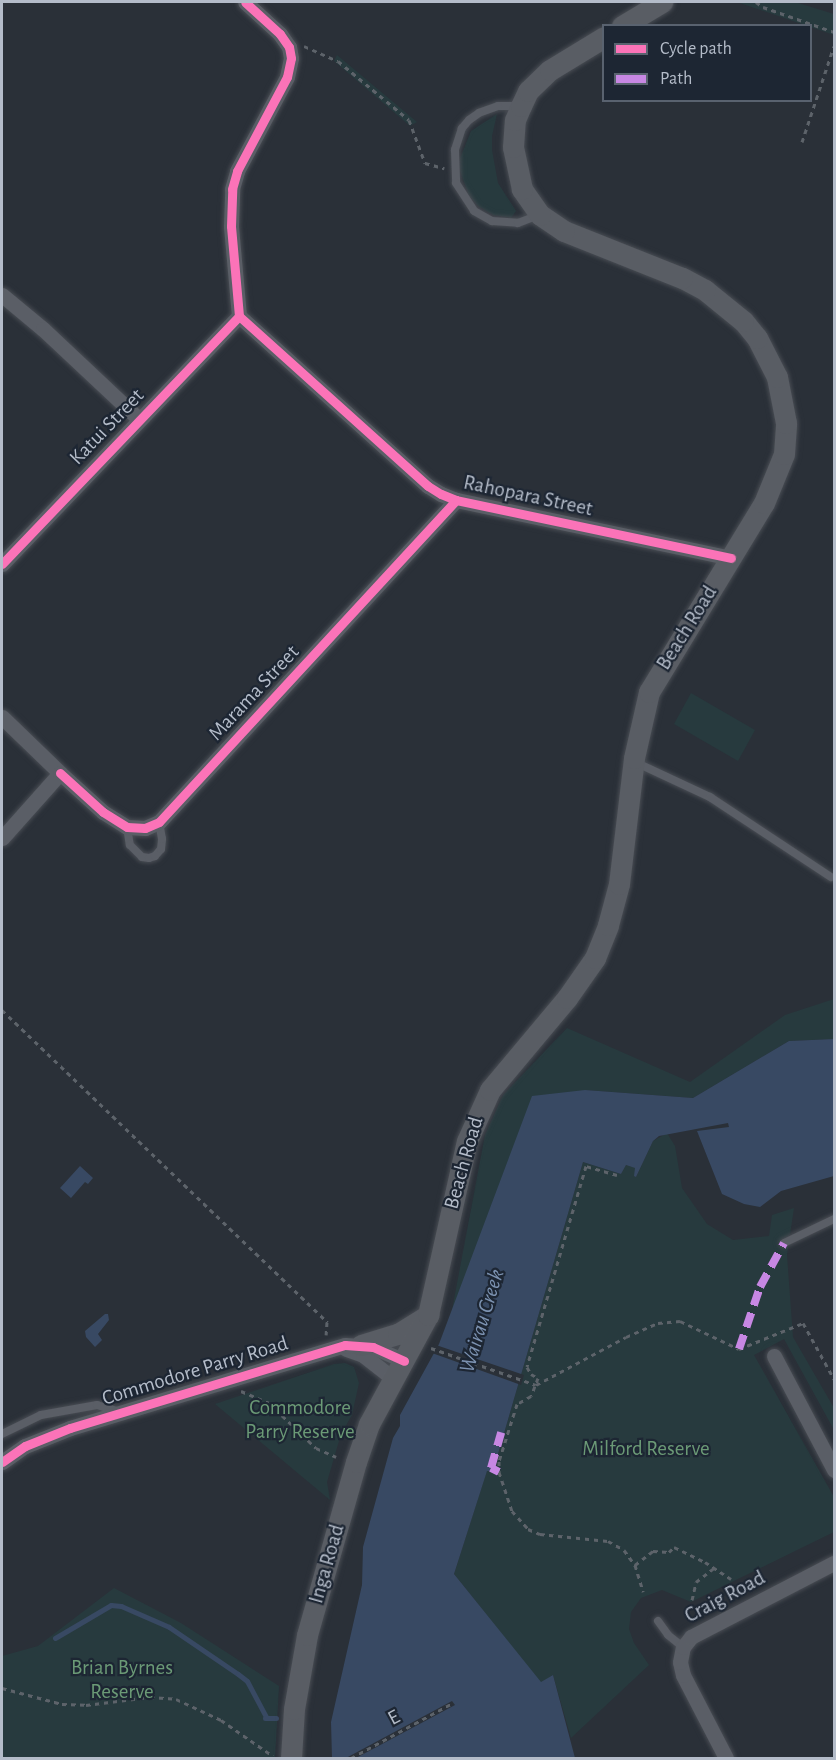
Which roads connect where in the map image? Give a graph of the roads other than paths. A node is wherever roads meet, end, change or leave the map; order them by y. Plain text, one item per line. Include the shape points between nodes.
1 (245, 2) edge
2 (662, 2) edge
3 (625, 24) edge
4 (602, 38) edge
5 (521, 106) junction
6 (540, 215) junction
7 (2, 295) edge
8 (239, 316) junction
9 (139, 418) junction
10 (456, 500) junction
11 (731, 558) junction
12 (2, 564) edge
13 (2, 717) edge
14 (634, 761) junction
15 (60, 773) junction
16 (159, 822) junction
17 (127, 827) junction
18 (2, 838) edge
19 (831, 877) dead end
20 (834, 1219) edge
21 (784, 1243) dead end
22 (428, 1315) junction
23 (362, 1344) junction
24 (327, 1350) junction
25 (774, 1356) dead end
26 (399, 1370) junction
27 (122, 1412) junction
28 (2, 1434) edge
29 (2, 1462) edge
30 (834, 1470) edge
31 (834, 1563) edge
32 (658, 1621) dead end
33 (683, 1647) junction
34 (291, 1758) edge
35 (726, 1758) edge

1 - 8 street via 280,34 289,47 291,63 237,171 232,189 231,226
2 - 3 main road
4 - 5 main road, Beach Road via 549,70 528,92
5 - 6 main road, Beach Road via 515,120 514,162 522,189
5 - 6 lane via 498,106 469,120 458,138 454,172 460,194 481,217 492,222 518,223
6 - 11 main road, Beach Road via 564,231 705,290 743,321 770,359 784,407 784,454 764,503
7 - 9 street
8 - 9 street, Katui Street
8 - 10 street, Rahopara Street via 428,486
9 - 12 street, Katui Street
10 - 11 street, Rahopara Street
10 - 16 street, Marama Street
11 - 14 main road, Beach Road via 649,692
13 - 15 street
14 - 19 lane via 710,797
14 - 22 main road, Beach Road via 619,884 609,925 595,958 490,1090 477,1114 458,1170
15 - 17 street via 103,812
15 - 18 street
16 - 17 street via 145,828
16 - 17 lane via 160,849 148,858 129,845
20 - 21 lane
22 - 23 main road via 398,1334
22 - 26 main road, Beach Road
23 - 24 street, Commodore Parry Road
23 - 26 street, Commodore Parry Road via 391,1353
24 - 26 street, Commodore Parry Road via 357,1352
24 - 27 street, Commodore Parry Road
25 - 30 street
26 - 34 main road, Inga Road via 362,1443 307,1635 294,1709
27 - 28 lane via 97,1405 41,1415
27 - 29 street, Commodore Parry Road via 25,1446
31 - 33 street, Craig Road via 692,1637
32 - 33 lane
33 - 35 street, Craig Road via 683,1675

